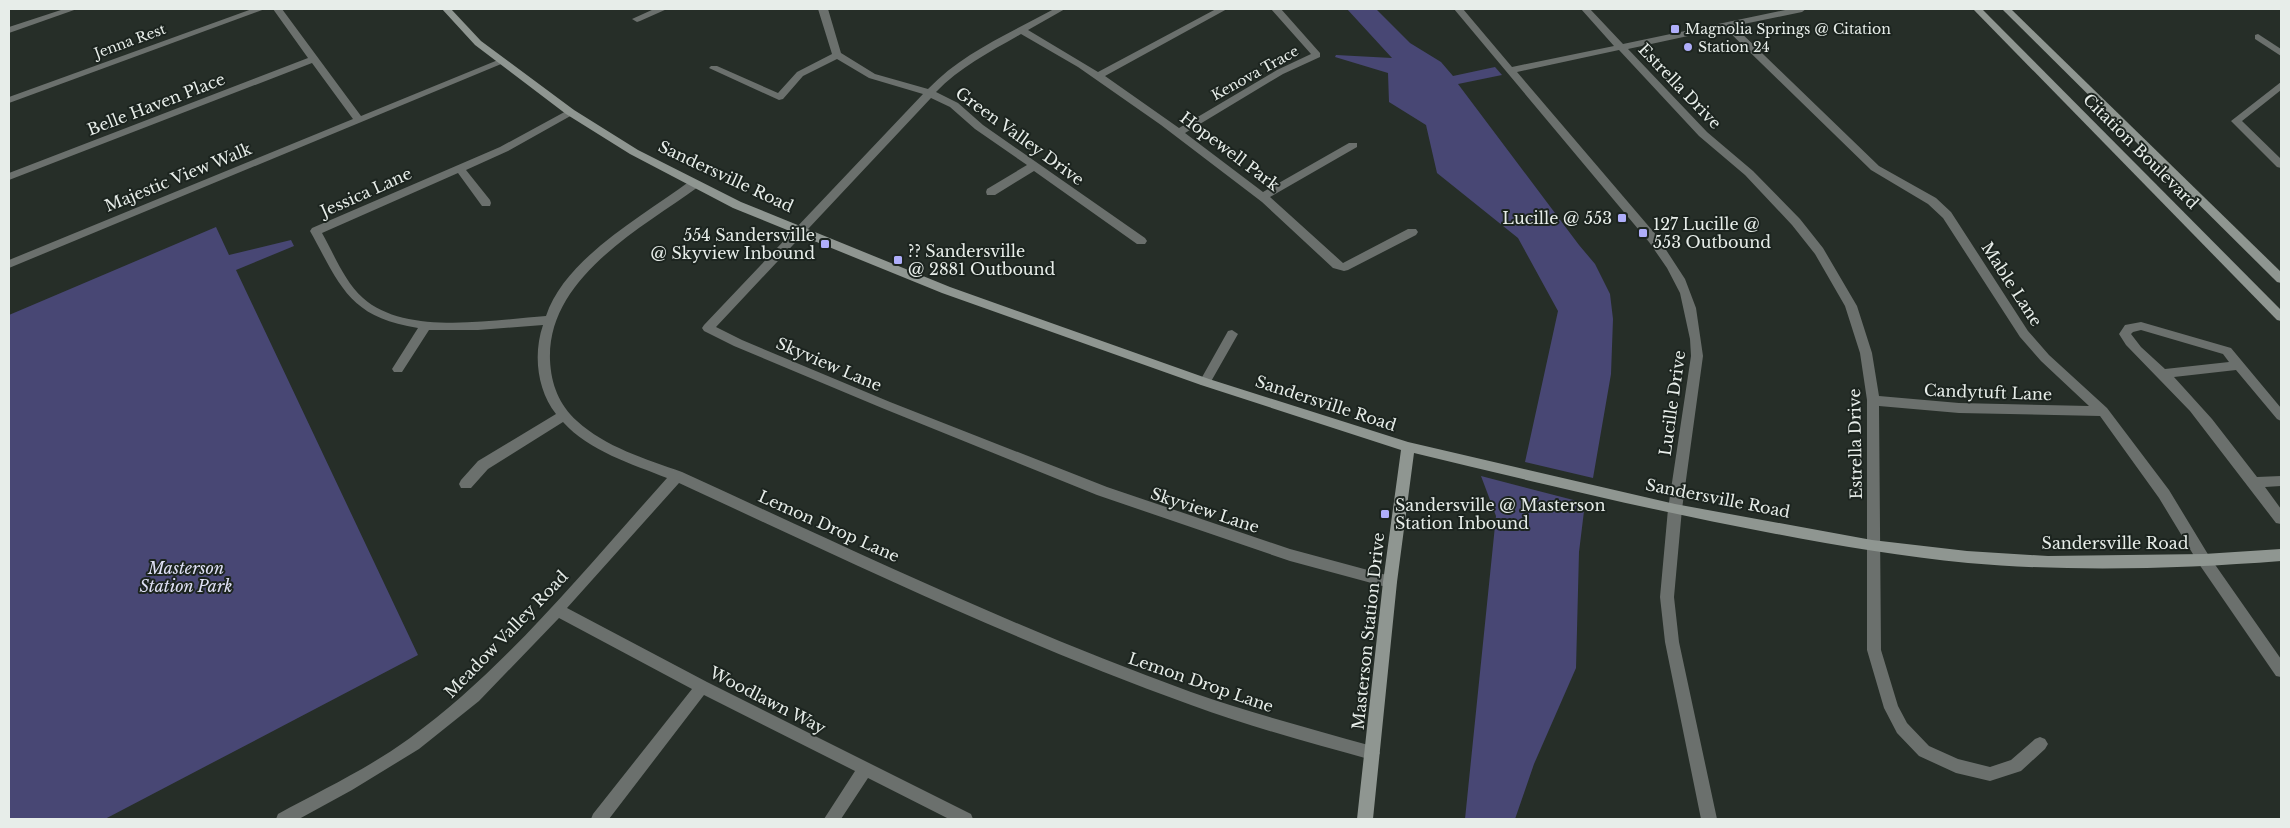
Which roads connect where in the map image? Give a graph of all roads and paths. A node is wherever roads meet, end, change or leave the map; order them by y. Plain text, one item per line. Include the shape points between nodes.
1 (72, 9) edge
2 (260, 9) edge
3 (278, 9) edge
4 (446, 9) edge
5 (662, 9) edge
6 (822, 9) edge
7 (1060, 9) edge
8 (1223, 9) edge
9 (1276, 9) edge
10 (1458, 9) edge
11 (1585, 9) edge
12 (1802, 9) edge
13 (1977, 9) edge
14 (2006, 9) edge
15 (637, 19) dead end
16 (1727, 25) junction
17 (9, 30) edge
18 (1022, 31) junction
19 (2258, 37) dead end
20 (1620, 46) junction
21 (2281, 53) edge
22 (837, 55) junction
23 (314, 59) junction
24 (501, 62) junction
25 (714, 68) dead end
26 (1512, 70) junction
27 (1098, 76) junction
28 (2281, 84) edge
29 (930, 92) junction
30 (9, 100) edge
31 (570, 112) junction
32 (359, 120) junction
33 (1179, 132) junction
34 (1353, 145) dead end
35 (1035, 165) junction
36 (2281, 165) edge
37 (460, 168) junction
38 (9, 177) edge
39 (694, 184) junction
40 (992, 192) dead end
41 (1264, 196) junction
42 (486, 203) dead end
43 (799, 230) junction
44 (1412, 232) dead end
45 (1141, 241) dead end
46 (9, 264) edge
47 (2281, 279) edge
48 (2281, 317) edge
49 (550, 320) junction
50 (426, 325) junction
51 (1232, 334) dead end
52 (2239, 365) junction
53 (398, 369) dead end
54 (2164, 374) junction
55 (1205, 382) junction
56 (1873, 400) junction
57 (2103, 411) junction
58 (564, 415) junction
59 (2281, 416) edge
60 (1408, 447) junction
61 (677, 476) junction
62 (2281, 480) edge
63 (2254, 483) junction
64 (466, 484) dead end
65 (1675, 509) junction
66 (2281, 519) edge
67 (1872, 546) junction
68 (2281, 555) edge
69 (2204, 560) junction
70 (1390, 582) junction
71 (557, 610) junction
72 (2281, 671) edge
73 (702, 687) junction
74 (2040, 744) dead end
75 (1372, 753) junction
76 (865, 769) junction
77 (284, 819) edge
78 (599, 819) edge
79 (832, 819) edge
80 (965, 819) edge
81 (1365, 819) edge
82 (1708, 819) edge

1 - 17 street
2 - 30 street, Jenna Rest
3 - 23 street
4 - 24 street, Sandersville Road
5 - 15 street
6 - 22 street via 828,18 829,33
7 - 18 street, Skyview Lane
8 - 27 street
9 - 33 street, Kenova Trace via 1317,55 1280,72
10 - 26 street, Lucille Drive
11 - 20 street, Estrella Drive
12 - 16 street
13 - 48 street, Citation Boulevard
14 - 47 street, Citation Boulevard
16 - 20 street
16 - 57 street, Mable Lane via 1875,168 1932,202 1947,215 2024,334 2045,358
18 - 27 street, Hopewell Park
18 - 29 street, Skyview Lane via 968,60
19 - 21 street
20 - 26 street
20 - 56 street, Estrella Drive via 1703,134 1749,173 1819,251 1851,306 1866,353
22 - 25 street via 800,74 779,97
22 - 29 street, Green Valley Drive via 872,76
23 - 32 street
23 - 38 street, Belle Haven Place
24 - 31 street, Sandersville Road
24 - 32 street, Majestic View Walk
26 - 65 street, Lucille Drive via 1653,239 1673,265 1684,289 1697,335 1697,356
27 - 33 street, Hopewell Park
28 - 36 street via 2236,121
29 - 35 street, Green Valley Drive via 954,105
29 - 43 street, Skyview Lane
31 - 37 street, Jessica Lane via 504,149
31 - 39 street, Sandersville Road
32 - 46 street, Majestic View Walk
33 - 41 street, Hopewell Park
34 - 41 street
35 - 40 street
35 - 45 street, Green Valley Drive
37 - 42 street
37 - 50 street, Jessica Lane via 316,231 352,293 361,302 388,318
39 - 43 street, Sandersville Road
39 - 49 street, Lemon Drop Lane via 585,268 564,292
41 - 44 street, Hopewell Park via 1337,265 1344,267
43 - 55 street, Sandersville Road via 946,290
43 - 70 street, Skyview Lane via 708,328 886,405 1102,491 1290,555
49 - 50 street, Jessica Lane
49 - 58 street, Lemon Drop Lane via 542,353 543,366 550,390
50 - 53 street
51 - 55 street
52 - 54 street
52 - 54 street via 2226,351 2140,326 2129,328 2125,334 2131,345
52 - 59 street
54 - 63 street via 2211,426
55 - 60 street, Sandersville Road
56 - 57 street, Candytuft Lane via 1977,410
56 - 67 street, Estrella Drive
57 - 69 street, Mable Lane via 2164,494
58 - 61 street, Lemon Drop Lane via 599,442
58 - 64 street via 483,465
60 - 65 street, Sandersville Road
60 - 70 street, Masterson Station Drive
61 - 71 street, Meadow Valley Road
61 - 75 street, Lemon Drop Lane via 1044,642 1228,711 1314,739
62 - 63 street
63 - 66 street
65 - 67 street, Sandersville Road
65 - 82 street, Lucille Drive via 1668,572 1668,615
67 - 69 street, Sandersville Road via 2048,562
67 - 74 street, Estrella Drive via 1874,650 1890,708 1902,728 1924,751 1956,766 1990,774 2016,766
68 - 69 street, Sandersville Road
69 - 72 street, Mable Lane
70 - 75 street, Masterson Station Drive
71 - 73 street, Woodlawn Way
71 - 77 street, Meadow Valley Road via 474,696 448,718 414,744
73 - 76 street, Woodlawn Way
73 - 78 street
75 - 81 street, Masterson Station Drive
76 - 79 street
76 - 80 street, Woodlawn Way

